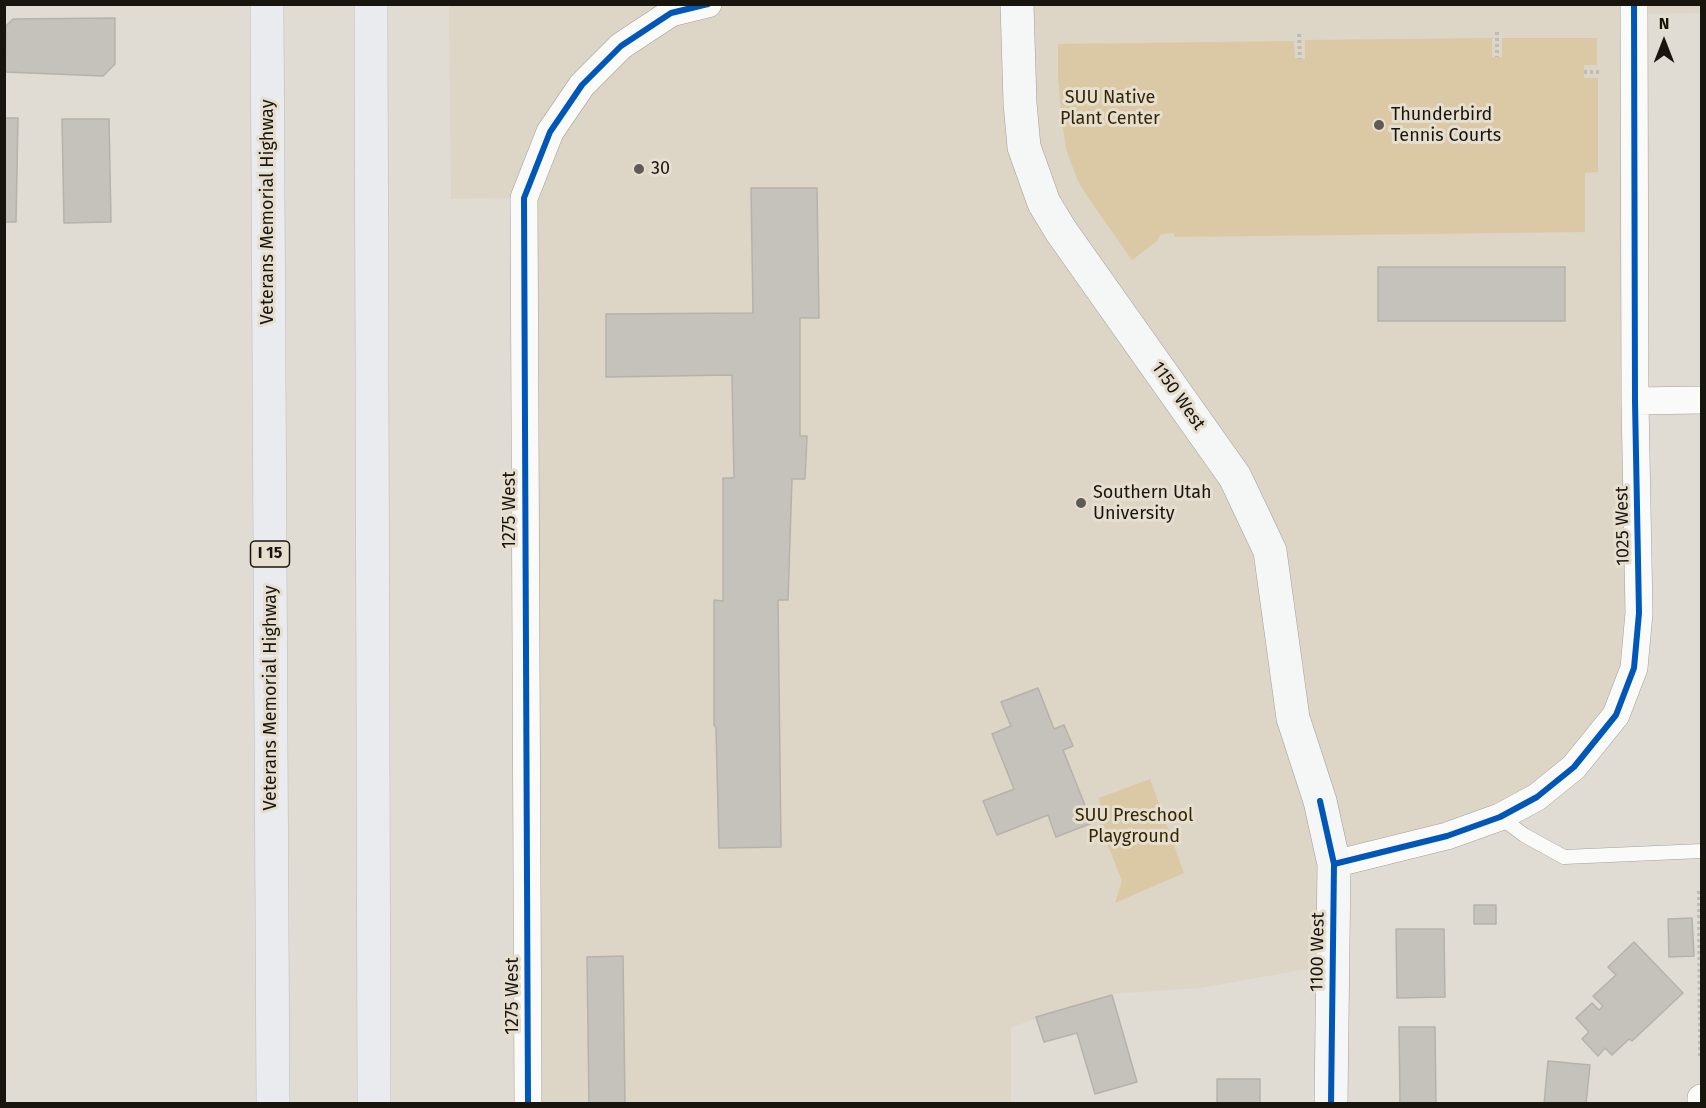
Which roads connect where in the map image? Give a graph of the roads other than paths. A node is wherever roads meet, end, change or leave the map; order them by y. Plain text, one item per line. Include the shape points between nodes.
1 (267, 4) edge
2 (371, 4) edge
3 (708, 4) edge
4 (1017, 4) edge
5 (1634, 4) edge
6 (1635, 400) junction
7 (1701, 400) edge
8 (1320, 801) joint
9 (1500, 817) junction
10 (1701, 851) edge
11 (1334, 864) junction
12 (273, 1104) edge
13 (375, 1104) edge
14 (528, 1104) edge
15 (1331, 1104) edge

1 - 12 highway, Veterans Memorial Highway / I 15
2 - 13 highway
3 - 14 street, 1275 West via 671,14 621,46 582,85 550,132 524,198
4 - 8 street, 1150 West via 1021,124 1033,177 1061,231 1235,477 1270,551 1293,718
5 - 6 street, 1025 West
6 - 7 street
6 - 9 street, 1025 West via 1640,613 1634,668 1616,715 1574,767 1537,797
8 - 11 street, 1100 West
9 - 10 lane via 1564,857
9 - 11 street, 1025 West via 1447,836
11 - 15 street, 1100 West

